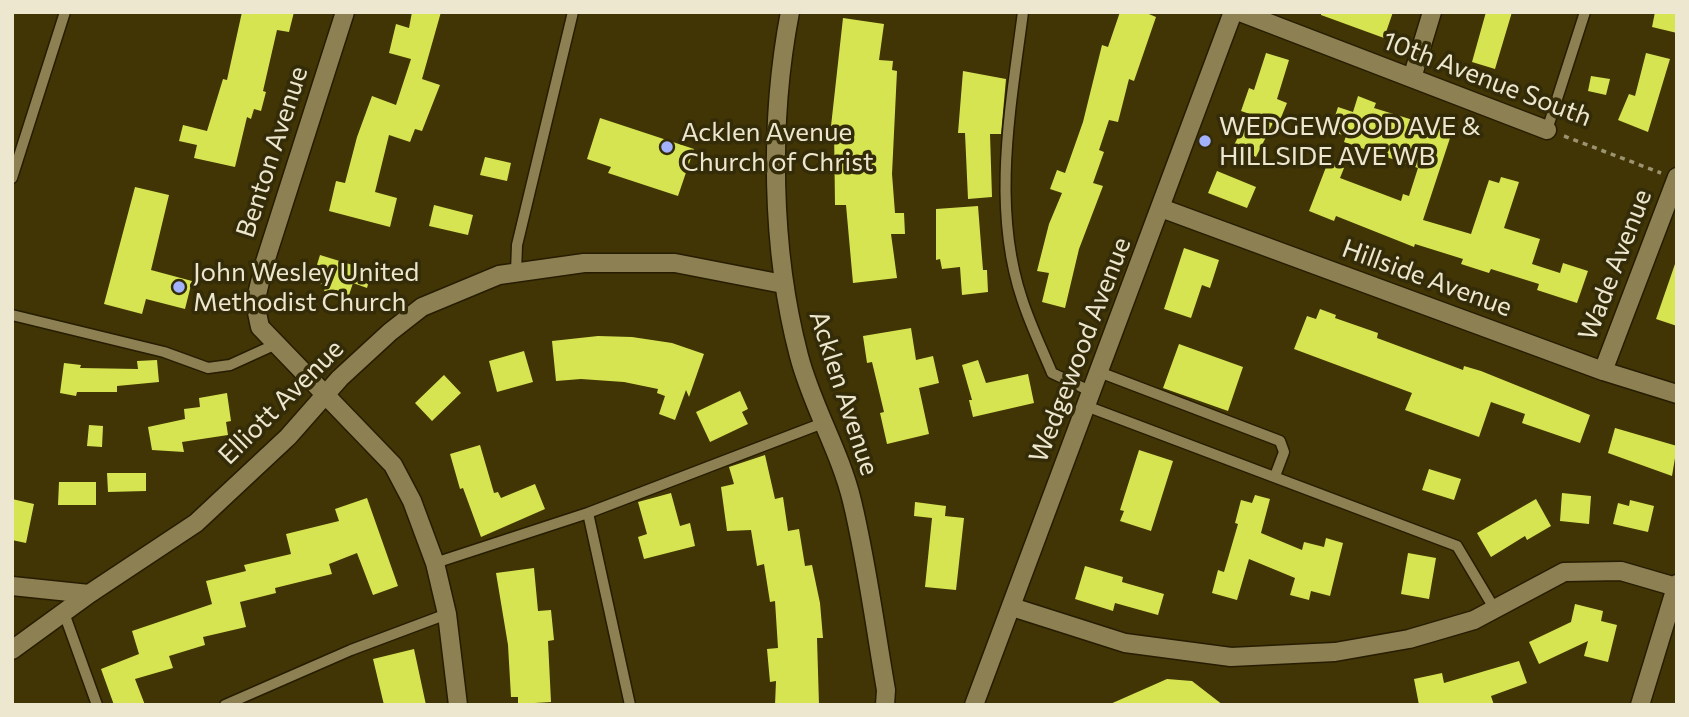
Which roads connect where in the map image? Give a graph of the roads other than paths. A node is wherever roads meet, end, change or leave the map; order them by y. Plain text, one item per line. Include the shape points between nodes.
1 (65, 12) edge
2 (345, 12) edge
3 (573, 12) edge
4 (790, 12) edge
5 (1023, 12) edge
6 (1233, 12) edge
7 (1240, 12) edge
8 (1432, 12) edge
9 (1585, 12) edge
10 (1412, 78) junction
11 (1547, 130) joint
12 (12, 178) edge
13 (1676, 178) edge
14 (1161, 208) junction
15 (516, 272) junction
16 (783, 284) junction
17 (12, 315) edge
18 (274, 345) junction
19 (1603, 371) junction
20 (1099, 372) junction
21 (326, 392) junction
22 (1677, 394) edge
23 (1089, 399) junction
24 (823, 423) junction
25 (1275, 476) junction
26 (588, 513) junction
27 (435, 563) junction
28 (1676, 585) edge
29 (12, 586) edge
30 (89, 594) junction
31 (1012, 607) junction
32 (1494, 608) junction
33 (64, 613) junction
34 (447, 614) junction
35 (12, 650) edge
36 (887, 700) edge
37 (97, 705) edge
38 (225, 705) edge
39 (458, 705) edge
40 (630, 705) edge
41 (974, 705) edge
42 (1640, 705) edge

1 - 12 lane
2 - 18 street, Benton Avenue via 255,303 260,327
3 - 15 lane via 517,245
4 - 16 street, Acklen Avenue via 778,121
5 - 23 lane via 1005,163 1009,236 1021,297 1052,373
6 - 14 street, Wedgewood Avenue
7 - 10 street, 10th Avenue South
8 - 10 street
9 - 11 lane
10 - 11 street, 10th Avenue South
13 - 19 street, Wade Avenue
14 - 19 street, Hillside Avenue
14 - 20 street, Wedgewood Avenue
15 - 16 street, Elliott Avenue via 584,262 675,263
15 - 21 street, Elliott Avenue via 422,307
16 - 24 street, Acklen Avenue via 799,358
17 - 18 lane via 164,352 208,368 230,365
18 - 21 street, Benton Avenue
19 - 22 street, Hillside Avenue
20 - 23 street, Wedgewood Avenue
20 - 25 lane via 1280,441 1284,452
21 - 27 street, Benton Avenue via 393,465
21 - 30 street, Elliott Avenue via 288,437 196,523
23 - 25 lane
23 - 31 street, Wedgewood Avenue
24 - 26 lane
24 - 36 street, Acklen Avenue via 851,499
25 - 32 lane via 1457,546
26 - 27 lane
26 - 40 lane
27 - 34 street, Benton Avenue
28 - 32 street via 1621,571 1564,572
28 - 42 street
29 - 30 street
30 - 33 street, Elliott Avenue
31 - 32 street via 1125,643 1231,657 1335,652 1409,639 1474,620
31 - 41 street, Wedgewood Avenue
33 - 35 street, Elliott Avenue
33 - 37 lane
34 - 38 lane
34 - 39 street, Benton Avenue

